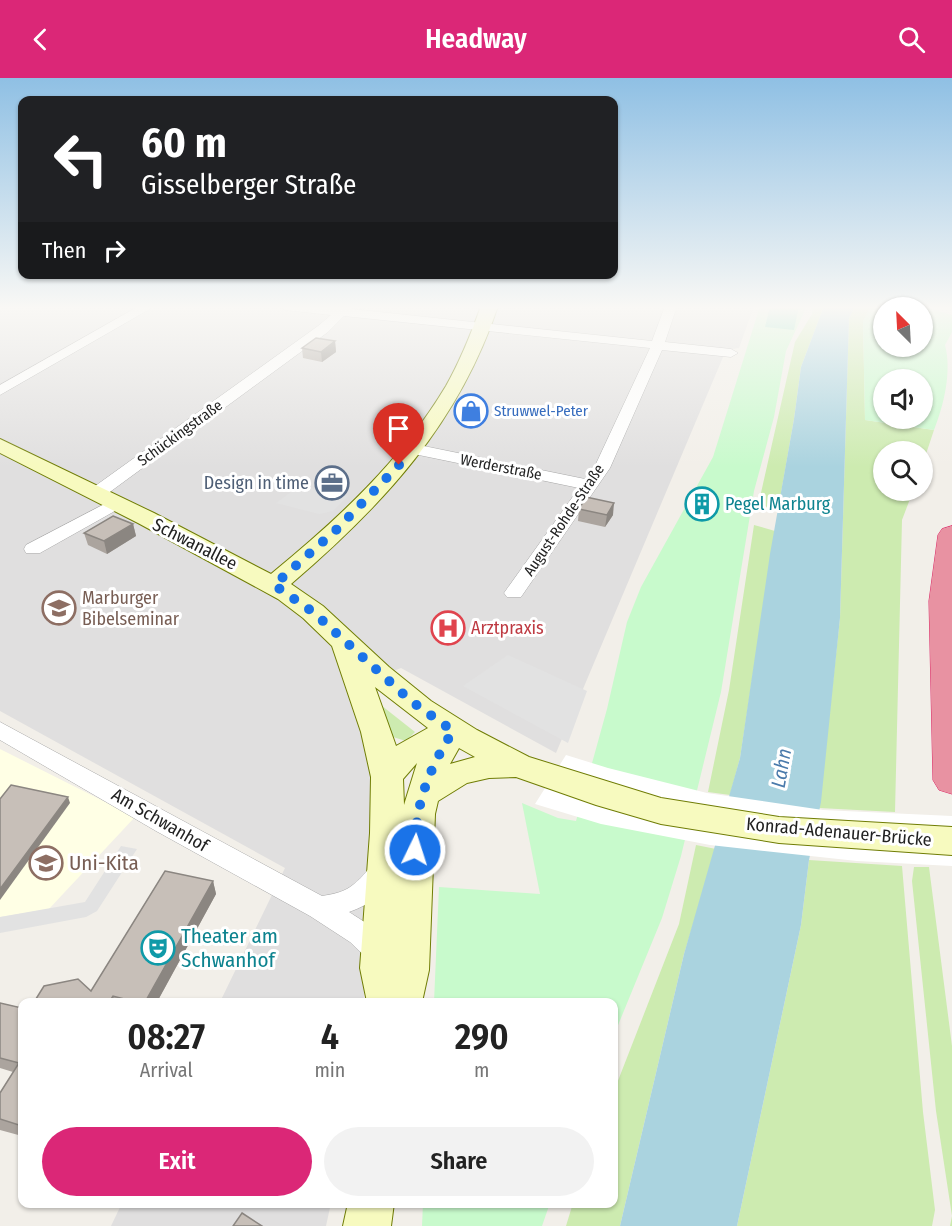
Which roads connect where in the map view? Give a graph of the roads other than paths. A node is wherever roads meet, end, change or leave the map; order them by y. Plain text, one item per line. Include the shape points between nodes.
1 (55, 360) edge
2 (284, 360) edge
3 (468, 360) edge
4 (651, 360) edge
5 (0, 391) edge
6 (0, 445) edge
7 (414, 449) junction
8 (588, 484) junction
9 (106, 498) junction
10 (952, 535) edge
11 (33, 549) dead end
12 (274, 585) junction
13 (514, 593) dead end
14 (344, 641) junction
15 (0, 730) edge
16 (453, 731) junction
17 (518, 765) junction
18 (387, 777) junction
19 (952, 780) edge
20 (422, 795) junction
21 (952, 841) edge
22 (385, 870) junction
23 (320, 908) junction
24 (381, 953) junction
25 (386, 998) edge
26 (403, 998) edge
27 (370, 1208) edge
28 (367, 1226) edge

1 - 5 street
2 - 9 street, Schückingstraße
3 - 7 main road via 451,395
4 - 8 street, August-Rohde-Straße via 602,468
6 - 9 main road, Schwanallee
7 - 8 street, Werderstraße
7 - 12 main road
8 - 13 street, August-Rohde-Straße
9 - 11 street
9 - 12 main road, Schwanallee
10 - 19 highway via 945,601
12 - 14 main road, Schwanallee via 301,602
14 - 16 main road, Konrad-Adenauer-Brücke via 403,694
14 - 18 main road via 377,732
15 - 23 street, Am Schwanhof
16 - 17 main road, Konrad-Adenauer-Brücke
16 - 18 main road via 411,749
16 - 20 main road via 431,768
17 - 20 main road via 458,772
17 - 21 main road, Konrad-Adenauer-Brücke via 661,811 779,830
18 - 22 main road
20 - 26 main road via 415,837 410,970
22 - 23 street via 371,889 355,900
22 - 24 main road
23 - 24 street, Am Schwanhof
24 - 25 main road
27 - 28 main road

